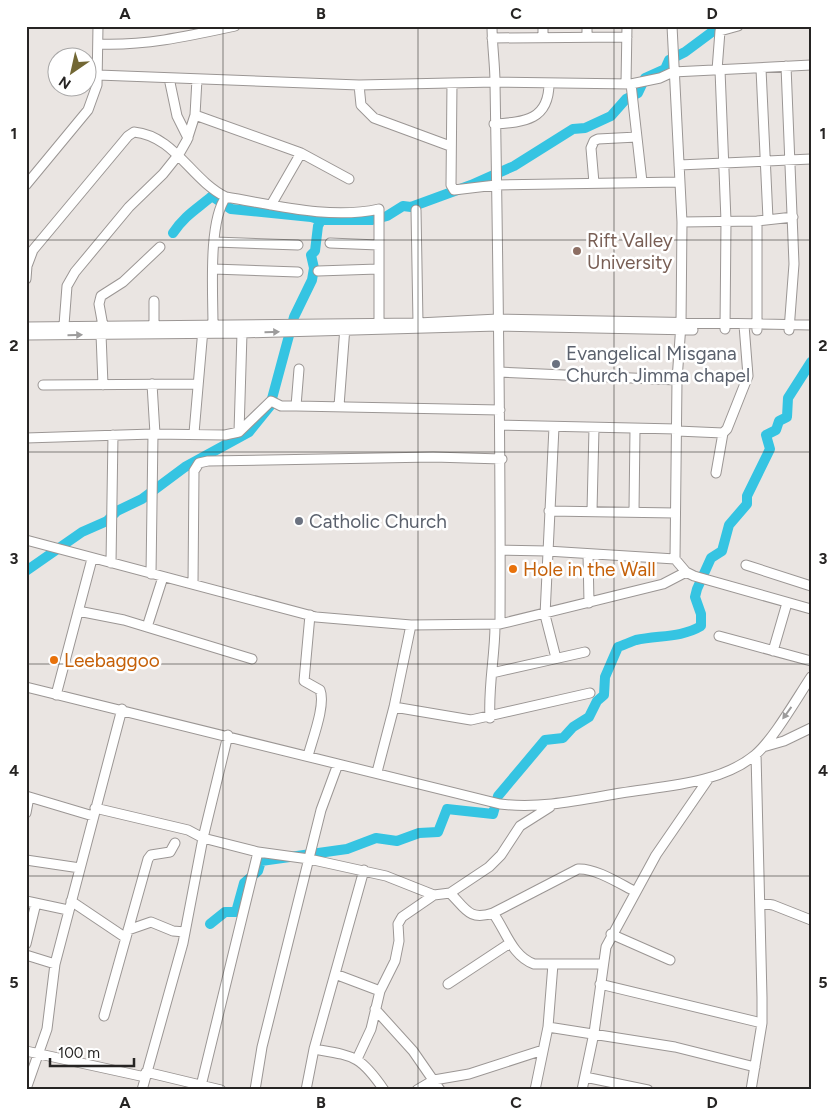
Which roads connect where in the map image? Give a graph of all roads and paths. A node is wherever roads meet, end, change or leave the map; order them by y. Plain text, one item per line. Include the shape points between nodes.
1 (98, 26) edge
2 (235, 26) edge
3 (492, 26) edge
4 (544, 26) edge
5 (587, 26) edge
6 (627, 26) edge
7 (672, 26) edge
8 (738, 26) edge
9 (543, 37) junction
10 (588, 37) junction
11 (492, 38) junction
12 (627, 38) junction
13 (98, 44) junction
14 (98, 48) edge
15 (811, 65) edge
16 (786, 66) junction
17 (761, 68) junction
18 (719, 70) junction
19 (673, 72) junction
20 (98, 75) edge
21 (169, 78) junction
22 (197, 79) junction
23 (495, 82) junction
24 (452, 83) junction
25 (549, 83) junction
26 (628, 84) junction
27 (359, 85) junction
28 (92, 98) edge
29 (195, 115) junction
30 (494, 124) junction
31 (637, 137) junction
32 (188, 138) junction
33 (450, 146) junction
34 (301, 152) junction
35 (180, 154) junction
36 (791, 159) junction
37 (811, 159) edge
38 (766, 160) junction
39 (724, 162) junction
40 (679, 165) junction
41 (350, 179) dead end
42 (496, 181) junction
43 (642, 182) junction
44 (680, 182) junction
45 (594, 183) junction
46 (26, 185) edge
47 (226, 196) junction
48 (271, 205) junction
49 (416, 210) dead end
50 (793, 217) junction
51 (768, 219) junction
52 (757, 220) junction
53 (726, 221) junction
54 (682, 222) junction
55 (215, 242) junction
56 (330, 243) dead end
57 (378, 244) junction
58 (298, 245) dead end
59 (160, 247) dead end
60 (213, 269) junction
61 (378, 269) junction
62 (318, 271) dead end
63 (298, 272) dead end
64 (26, 279) edge
65 (154, 301) dead end
66 (498, 322) junction
67 (379, 323) junction
68 (418, 323) junction
69 (64, 325) junction
70 (213, 325) junction
71 (811, 325) edge
72 (154, 326) junction
73 (26, 327) edge
74 (345, 327) junction
75 (681, 327) junction
76 (724, 327) junction
77 (744, 327) junction
78 (757, 328) junction
79 (789, 328) junction
80 (203, 329) junction
81 (102, 330) junction
82 (811, 331) edge
83 (242, 333) junction
84 (26, 336) edge
85 (298, 369) dead end
86 (499, 372) junction
87 (677, 380) junction
88 (152, 384) junction
89 (198, 384) junction
90 (44, 385) dead end
91 (103, 385) junction
92 (296, 406) junction
93 (339, 406) junction
94 (500, 410) junction
95 (502, 425) junction
96 (554, 427) junction
97 (594, 428) junction
98 (635, 429) junction
99 (677, 430) junction
100 (239, 432) junction
101 (194, 433) junction
102 (723, 433) junction
103 (113, 434) junction
104 (154, 434) junction
105 (26, 438) edge
106 (502, 459) junction
107 (716, 473) dead end
108 (549, 510) junction
109 (592, 511) junction
110 (634, 511) junction
111 (675, 513) junction
112 (26, 540) edge
113 (501, 550) junction
114 (547, 551) junction
115 (588, 554) junction
116 (92, 558) junction
117 (675, 559) junction
118 (111, 563) junction
119 (746, 564) dead end
120 (686, 572) junction
121 (151, 574) junction
122 (163, 577) junction
123 (193, 584) junction
124 (811, 586) edge
125 (589, 603) junction
126 (787, 603) junction
127 (811, 609) edge
128 (78, 611) junction
129 (310, 615) junction
130 (545, 615) junction
131 (411, 625) junction
132 (498, 625) junction
133 (147, 627) junction
134 (719, 636) dead end
135 (773, 651) junction
136 (584, 652) dead end
137 (556, 658) junction
138 (252, 659) dead end
139 (811, 661) edge
140 (492, 673) junction
141 (811, 677) edge
142 (26, 687) edge
143 (590, 693) dead end
144 (56, 695) junction
145 (394, 707) junction
146 (122, 709) junction
147 (490, 718) junction
148 (811, 728) edge
149 (228, 735) junction
150 (762, 747) junction
151 (756, 754) junction
152 (308, 756) junction
153 (338, 764) junction
154 (377, 772) junction
155 (709, 778) junction
156 (28, 797) edge
157 (553, 805) junction
158 (94, 812) junction
159 (26, 813) edge
160 (203, 838) junction
161 (175, 843) dead end
162 (258, 852) junction
163 (309, 859) junction
164 (26, 860) edge
165 (80, 868) junction
166 (364, 870) junction
167 (636, 892) junction
168 (450, 893) junction
169 (434, 895) junction
170 (26, 901) edge
171 (36, 903) junction
172 (760, 904) junction
173 (69, 906) junction
174 (494, 913) junction
175 (811, 920) edge
176 (185, 932) junction
177 (127, 934) junction
178 (611, 934) junction
179 (510, 943) junction
180 (26, 944) edge
181 (26, 955) edge
182 (670, 960) dead end
183 (55, 964) junction
184 (553, 964) junction
185 (603, 964) junction
186 (335, 974) junction
187 (448, 984) dead end
188 (600, 984) junction
189 (380, 991) junction
190 (375, 1009) junction
191 (104, 1016) dead end
192 (762, 1023) junction
193 (548, 1027) junction
194 (594, 1033) junction
195 (314, 1049) junction
196 (543, 1050) junction
197 (26, 1052) edge
198 (37, 1054) junction
199 (357, 1059) junction
200 (755, 1067) junction
201 (145, 1075) junction
202 (585, 1077) junction
203 (434, 1080) junction
204 (201, 1087) edge
205 (26, 1089) edge
206 (142, 1090) edge
207 (221, 1090) edge
208 (255, 1090) edge
209 (306, 1090) edge
210 (384, 1090) edge
211 (418, 1090) edge
212 (440, 1090) edge
213 (535, 1090) edge
214 (582, 1090) edge
215 (648, 1090) edge
216 (752, 1090) edge

1 - 13 street
2 - 13 street via 166,40
3 - 11 street
4 - 9 street
5 - 10 street
6 - 12 street
7 - 19 street
8 - 18 street via 720,31
9 - 10 street
9 - 11 street
10 - 12 street
11 - 23 street
12 - 26 street
13 - 14 street
15 - 16 street
16 - 17 street
16 - 36 street
17 - 18 street
17 - 38 street
18 - 19 street
18 - 39 street
19 - 26 street
19 - 40 street
20 - 21 street
21 - 22 street
21 - 32 street via 177,116
22 - 27 street
22 - 29 street
23 - 24 street
23 - 25 street
23 - 30 street
24 - 27 street
24 - 33 street
25 - 26 street
25 - 30 street via 547,102 534,116 522,122
26 - 31 street
27 - 33 street via 361,105 374,118
28 - 46 street via 88,110
29 - 32 street
29 - 34 street
30 - 42 street
31 - 43 street
31 - 45 street via 594,141 591,148
32 - 35 street
33 - 42 street via 451,185 456,190
34 - 41 street
34 - 48 street
35 - 47 street via 213,190
35 - 64 street via 143,133 134,132 128,136 33,250
35 - 69 street via 75,272 67,286
36 - 37 street
36 - 38 street
36 - 50 street
38 - 39 street
38 - 51 street
39 - 40 street
39 - 53 street
40 - 44 street
42 - 45 street
42 - 66 street
43 - 44 street
43 - 45 street
44 - 54 street
47 - 48 street
47 - 55 street via 220,205
48 - 57 street via 333,213 379,210
49 - 68 street
50 - 51 street
50 - 79 street via 794,264
51 - 52 street
52 - 53 street
52 - 78 street
53 - 54 street
53 - 76 street
54 - 75 street
55 - 58 street
55 - 60 street
56 - 57 street
57 - 61 street
59 - 81 street via 123,282 101,296
60 - 63 street
60 - 70 street
61 - 62 street
61 - 67 street
65 - 72 street
66 - 68 street
66 - 74 street
66 - 75 street
66 - 86 street
67 - 68 street
67 - 74 street
69 - 73 street
69 - 81 street
70 - 74 street
70 - 80 street
71 - 79 street
72 - 80 street
72 - 81 street
83 -> 74 street
74 - 93 street
75 - 76 street
75 - 87 street
76 - 77 street
77 - 78 street
77 - 102 street via 748,376
78 - 79 street
79 - 82 street
80 - 81 street
80 - 83 street
80 - 89 street
84 -> 81 street
81 - 91 street
83 - 100 street
85 - 92 street
86 - 87 street
86 - 94 street
87 - 99 street
88 - 89 street
88 - 91 street
88 - 104 street
89 - 101 street
90 - 91 street
92 - 93 street
92 - 100 street via 281,406 270,401
93 - 94 street
94 - 95 street
95 - 96 street
95 - 106 street
96 - 97 street
96 - 108 street
97 - 98 street
97 - 109 street
98 - 99 street
98 - 110 street
99 - 102 street
99 - 111 street
100 - 101 street via 225,435
101 - 104 street
102 - 107 street
103 - 104 street
103 - 105 street
103 - 118 street
104 - 121 street
106 - 113 street
106 - 123 street via 359,458 208,460 199,463 194,471
108 - 109 street
108 - 114 street
109 - 110 street
110 - 111 street
111 - 117 street
112 - 116 street
113 - 114 street
113 - 132 street
114 - 115 street
114 - 130 street
115 - 117 street
115 - 125 street
116 - 118 street
116 - 128 street
117 - 120 street
118 - 121 street
119 - 124 street
120 - 125 street via 663,584
120 - 126 street
121 - 122 street
122 - 123 street
122 - 133 street
123 - 129 street
125 - 130 street
126 - 127 street
126 - 135 street
128 - 133 street
128 - 144 street
129 - 131 street
129 - 152 street via 304,681 320,690 322,696
130 - 132 street
130 - 137 street
131 - 132 street
131 - 145 street
132 - 140 street
133 - 138 street
134 - 135 street
135 - 139 street
136 - 137 street
137 - 140 street
140 - 147 street via 488,699
141 -> 150 street
142 - 144 street
143 - 147 street
144 - 146 street
145 - 147 street via 458,719
145 - 154 street
146 - 149 street
146 - 158 street
148 - 150 street
149 - 152 street
149 - 160 street
150 - 151 street
151 - 155 street via 744,763
151 - 172 street
152 - 153 street
153 - 154 street
153 - 163 street via 320,810
154 - 157 street via 500,804 522,807
155 - 157 street
155 - 167 street via 656,855
156 - 158 street
156 - 159 street
157 - 168 street via 520,826 489,867
158 - 160 street via 188,830
158 - 165 street
160 - 162 street
160 - 176 street
161 - 177 street via 170,852 151,855 148,859
162 - 163 street
162 - 204 street
163 - 166 street
163 - 208 street via 262,1047
164 - 165 street
165 - 173 street
166 - 169 street
166 - 186 street
167 - 174 street via 578,870
167 - 178 street
168 - 169 street
168 - 174 street via 473,916 480,918
169 - 189 street via 402,917 398,924 395,961
170 - 171 street
171 - 173 street
171 - 180 street
172 - 175 street
172 - 192 street
173 - 177 street
173 - 183 street
174 - 179 street
176 - 177 street via 151,922
176 - 201 street
177 - 191 street
178 - 182 street
178 - 185 street
179 - 184 street via 528,962
179 - 187 street
181 - 183 street
183 - 198 street via 47,1028
184 - 185 street
184 - 193 street
185 - 188 street
186 - 189 street
186 - 195 street
188 - 192 street
188 - 194 street
189 - 190 street
190 - 199 street via 371,1029
190 - 203 street
192 - 200 street
193 - 194 street
193 - 196 street
194 - 200 street via 675,1047
194 - 202 street
195 - 199 street
195 - 209 street
196 - 203 street via 469,1074
196 - 213 street
197 - 198 street
198 - 201 street
198 - 205 street
199 - 210 street via 369,1068
200 - 216 street
201 - 204 street
201 - 206 street
202 - 214 street
202 - 215 street
203 - 211 street
203 - 212 street
204 - 207 street

